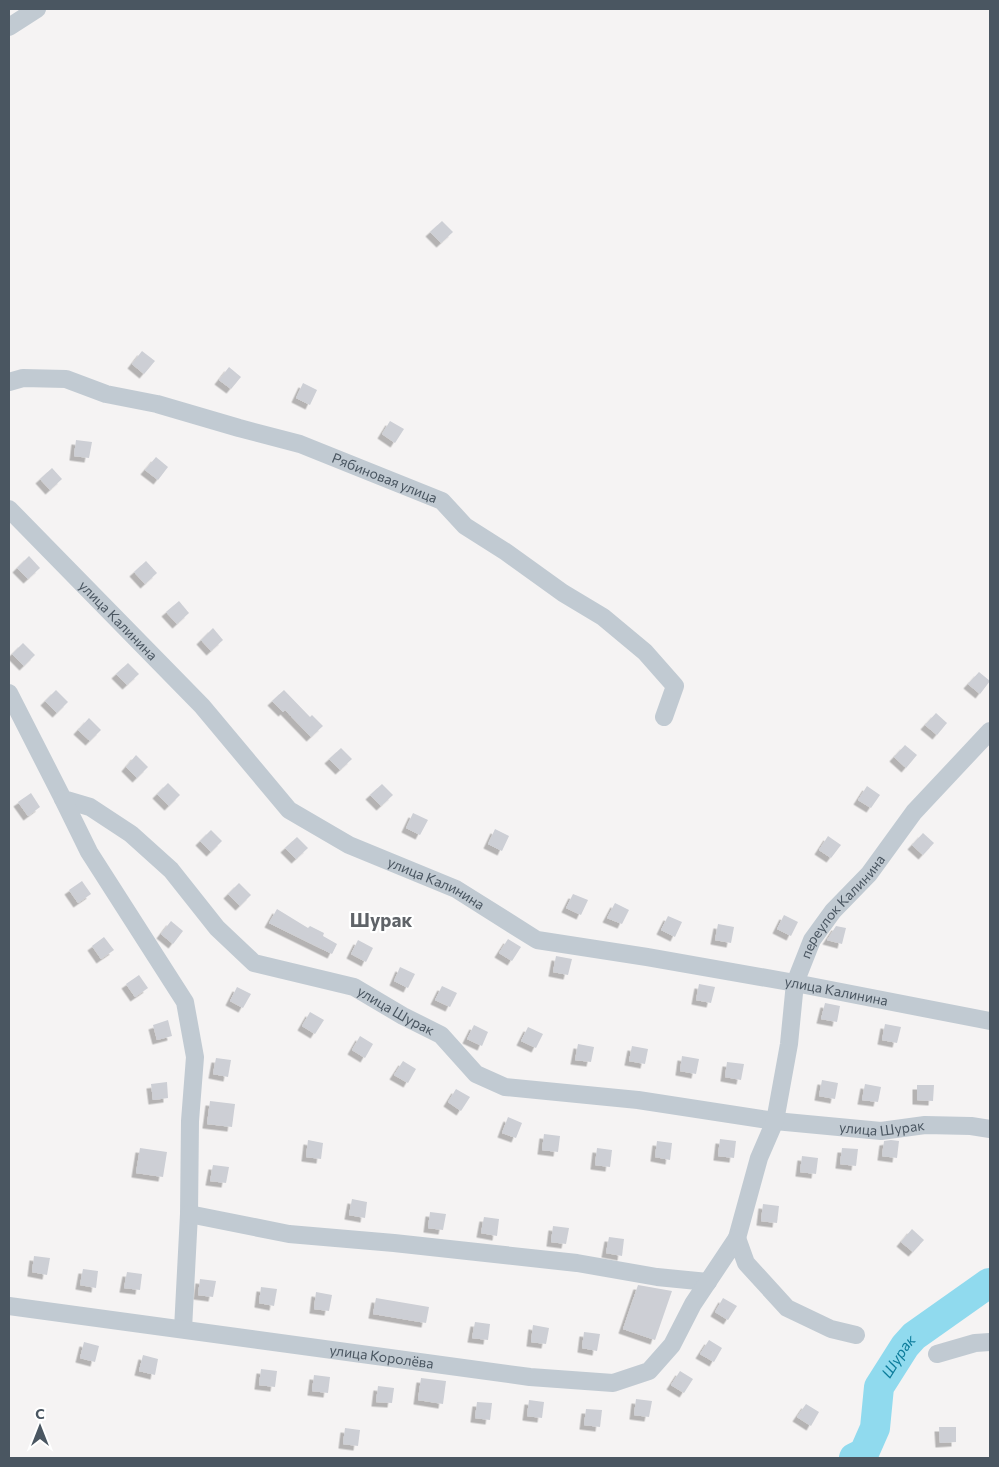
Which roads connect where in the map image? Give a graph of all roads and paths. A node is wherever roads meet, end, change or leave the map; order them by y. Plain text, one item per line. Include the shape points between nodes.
1 (37, 9) edge
2 (9, 27) edge
3 (9, 382) edge
4 (9, 509) edge
5 (9, 693) edge
6 (664, 717) dead end
7 (990, 731) edge
8 (63, 799) junction
9 (795, 983) junction
10 (990, 1021) edge
11 (775, 1122) junction
12 (990, 1129) edge
13 (189, 1214) junction
14 (737, 1238) junction
15 (708, 1282) junction
16 (9, 1306) edge
17 (183, 1329) junction
18 (856, 1335) dead end
19 (990, 1342) edge
20 (938, 1354) dead end

1 - 2 street
3 - 6 street, Рябиновая улица via 24,378 66,379 106,394 157,404 300,444 442,501 465,526 563,593 603,616 645,652 675,686
4 - 9 street, улица Калинина via 202,706 289,810 350,845 456,889 537,940
5 - 8 street
7 - 9 street, переулок Калинина via 914,812 868,874 833,911 812,940
8 - 11 street, улица Шурак via 90,807 131,834 171,870 217,928 254,963 354,987 441,1035 476,1074 505,1087 638,1100
8 - 13 street via 89,852 186,1002 195,1057 190,1122
9 - 10 street, улица Калинина
9 - 11 street, переулок Калинина via 789,1044
11 - 12 street, улица Шурак via 881,1131 926,1125
11 - 14 street via 759,1158
13 - 15 street via 289,1234 577,1263
13 - 17 street
14 - 15 street, улица Королёва
14 - 18 street via 746,1263 787,1308 831,1329
15 - 17 street, улица Королёва via 672,1345 649,1371 613,1383 530,1377
16 - 17 street, улица Королёва
19 - 20 street

